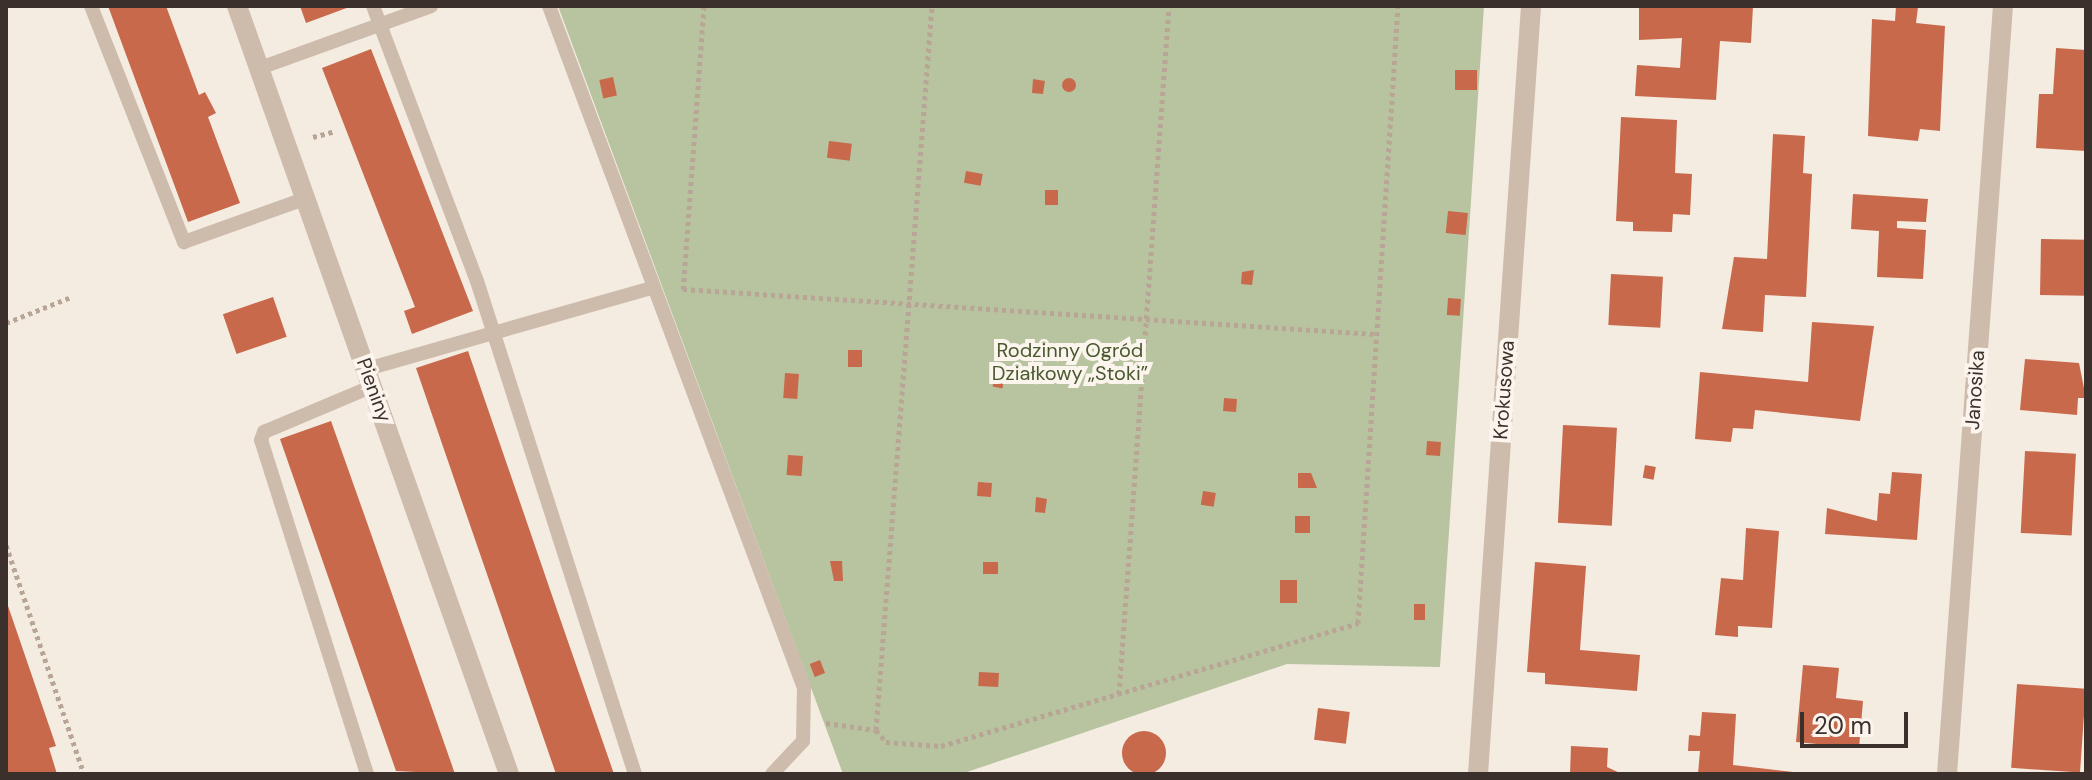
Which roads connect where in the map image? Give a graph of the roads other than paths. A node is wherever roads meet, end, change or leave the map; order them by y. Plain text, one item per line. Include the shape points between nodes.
1 (91, 6) edge
2 (237, 6) edge
3 (373, 6) edge
4 (431, 6) edge
5 (549, 6) edge
6 (1531, 6) edge
7 (2003, 6) edge
8 (380, 25) junction
9 (260, 68) junction
10 (307, 198) junction
11 (654, 287) junction
12 (490, 334) junction
13 (370, 378) junction
14 (367, 774) edge
15 (509, 774) edge
16 (635, 774) edge
17 (772, 774) edge
18 (1478, 774) edge
19 (1947, 774) edge

1 - 10 lane via 184,242
2 - 9 street, Pieniny
3 - 8 lane
4 - 8 lane
5 - 11 lane
6 - 18 street, Krokusowa
7 - 19 street, Janosika
8 - 9 lane
8 - 12 lane
9 - 10 street, Pieniny
10 - 13 street, Pieniny
11 - 12 lane
11 - 17 lane via 804,688 803,741
12 - 13 lane
12 - 16 lane
13 - 14 lane via 264,432 261,440
13 - 15 street, Pieniny

